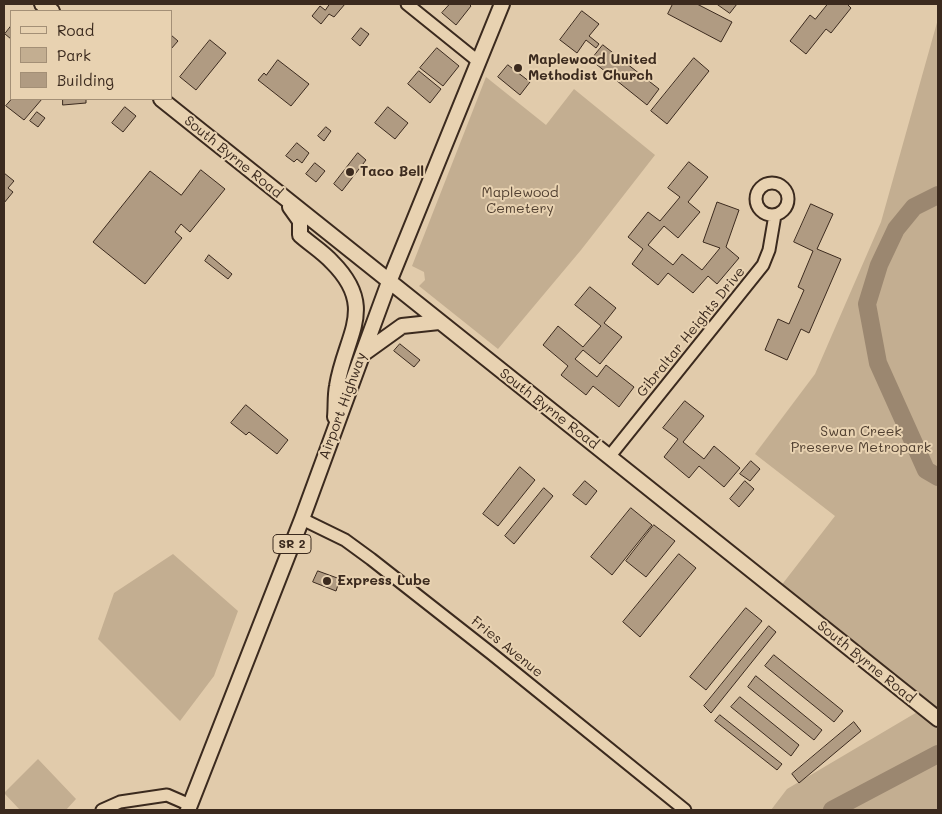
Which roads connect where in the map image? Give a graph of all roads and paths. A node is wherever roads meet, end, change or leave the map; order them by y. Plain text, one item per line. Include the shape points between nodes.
1 (407, 4) edge
2 (502, 4) edge
3 (479, 62) junction
4 (162, 100) edge
5 (284, 198) junction
6 (775, 215) dead end
7 (389, 282) junction
8 (439, 322) junction
9 (362, 355) junction
10 (335, 430) junction
11 (609, 457) junction
12 (302, 519) junction
13 (938, 720) edge
14 (189, 808) edge
15 (102, 810) edge
16 (685, 810) edge

1 - 3 street
2 - 3 main road, Airport Highway / SR 2
3 - 7 main road, Airport Highway / SR 2
4 - 5 main road, South Byrne Road
5 - 7 main road, South Byrne Road
5 - 10 main road via 300,221 300,235 332,261 344,276 357,305 356,326 336,387
6 - 11 street, Gibraltar Heights Drive via 763,265
7 - 8 main road, South Byrne Road
7 - 9 main road, Airport Highway / SR 2
8 - 9 main road via 402,326
8 - 11 main road, South Byrne Road
9 - 10 main road, Airport Highway / SR 2
10 - 12 main road, Airport Highway / SR 2
11 - 13 main road, South Byrne Road
12 - 14 main road, Airport Highway / SR 2
12 - 16 street, Fries Avenue via 345,540 371,559
14 - 15 street via 168,795 120,802

